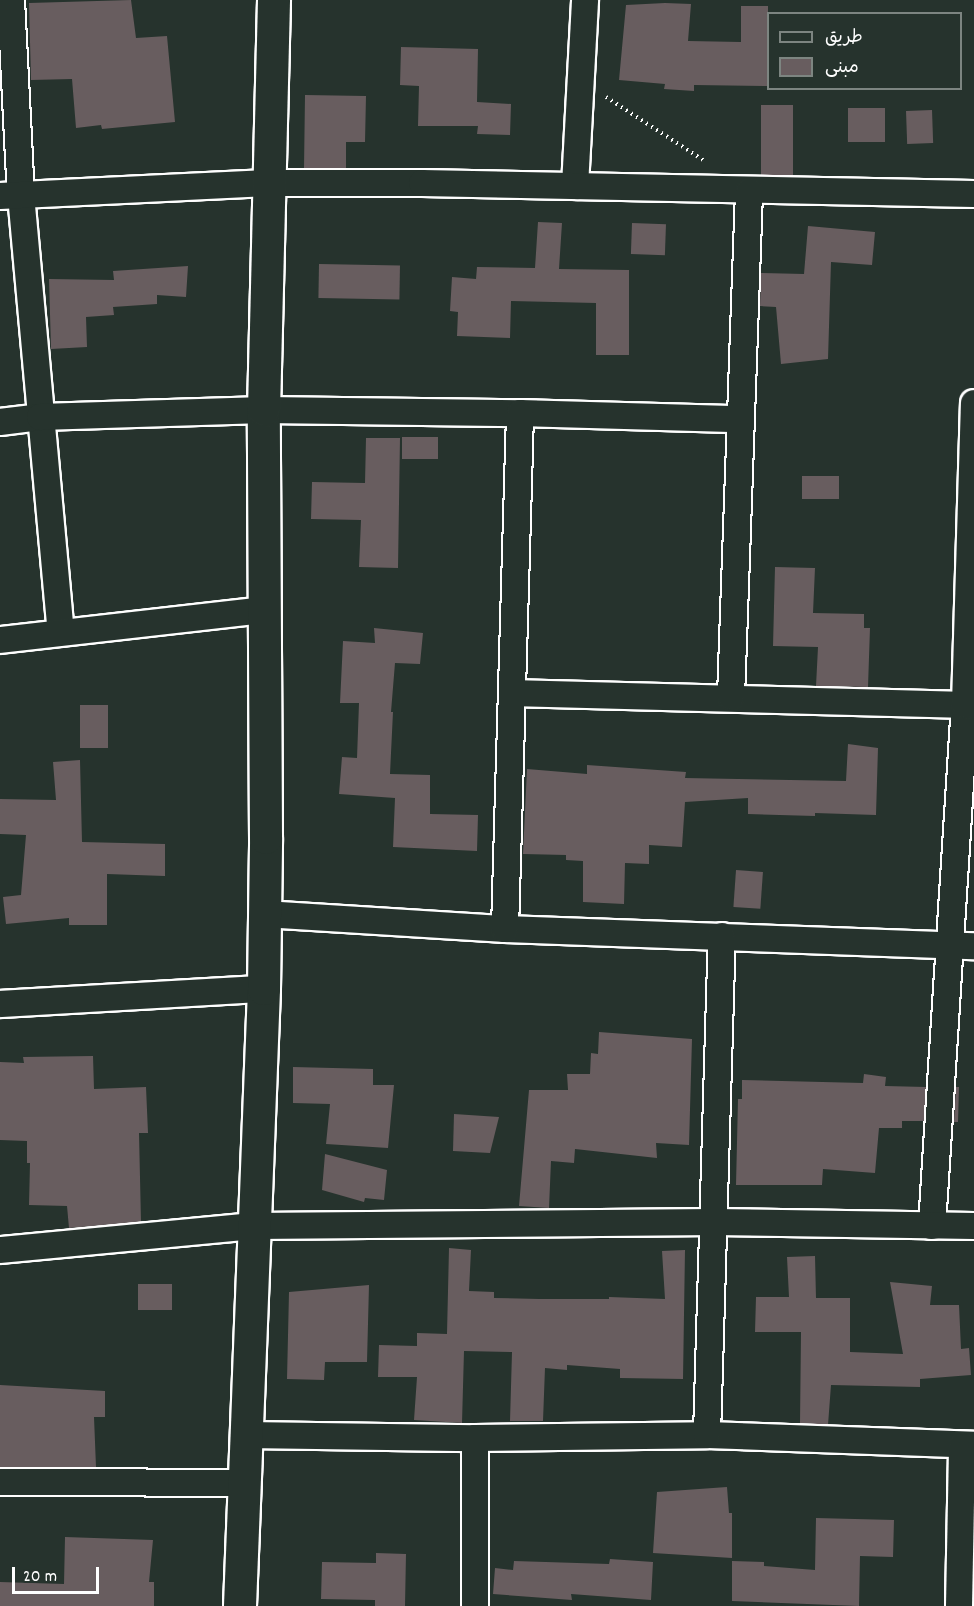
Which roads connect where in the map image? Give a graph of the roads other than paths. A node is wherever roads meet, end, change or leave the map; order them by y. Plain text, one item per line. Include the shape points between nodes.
1 (12, 0) edge
2 (274, 0) edge
3 (585, 0) edge
4 (268, 183) junction
5 (575, 186) junction
6 (749, 191) junction
7 (974, 194) edge
8 (10, 196) edge
9 (974, 403) edge
10 (264, 410) junction
11 (520, 412) junction
12 (40, 417) junction
13 (740, 419) junction
14 (0, 422) edge
15 (265, 610) junction
16 (62, 631) junction
17 (0, 640) edge
18 (514, 693) junction
19 (730, 697) junction
20 (969, 705) edge
21 (265, 914) junction
22 (505, 929) junction
23 (722, 936) junction
24 (948, 946) junction
25 (974, 946) edge
26 (264, 989) junction
27 (0, 1004) edge
28 (715, 1222) junction
29 (254, 1226) junction
30 (932, 1226) junction
31 (974, 1226) edge
32 (0, 1250) edge
33 (246, 1435) junction
34 (707, 1435) junction
35 (475, 1438) junction
36 (968, 1445) edge
37 (0, 1482) edge
38 (245, 1483) junction
39 (240, 1606) edge
40 (475, 1606) edge
41 (959, 1606) edge

1 - 8 street
2 - 4 street
3 - 5 street
4 - 5 street
4 - 8 street
4 - 10 street
5 - 6 street
6 - 7 street
6 - 13 street
8 - 12 street
9 - 20 street
10 - 11 street
10 - 12 street
10 - 15 street
11 - 13 street
11 - 18 street
12 - 14 street
12 - 16 street
13 - 19 street
15 - 16 street
15 - 21 street
16 - 17 street
18 - 19 street
18 - 22 street
19 - 20 street
20 - 24 street
21 - 22 street
21 - 26 street
22 - 23 street
23 - 24 street
23 - 28 street
24 - 25 street
24 - 30 street
26 - 27 street
26 - 29 street
28 - 29 street
28 - 30 street
28 - 34 street
29 - 32 street
29 - 33 street
30 - 31 street
33 - 35 street
33 - 38 street
34 - 35 street
34 - 36 street
35 - 40 street
36 - 41 street
37 - 38 street
38 - 39 street

